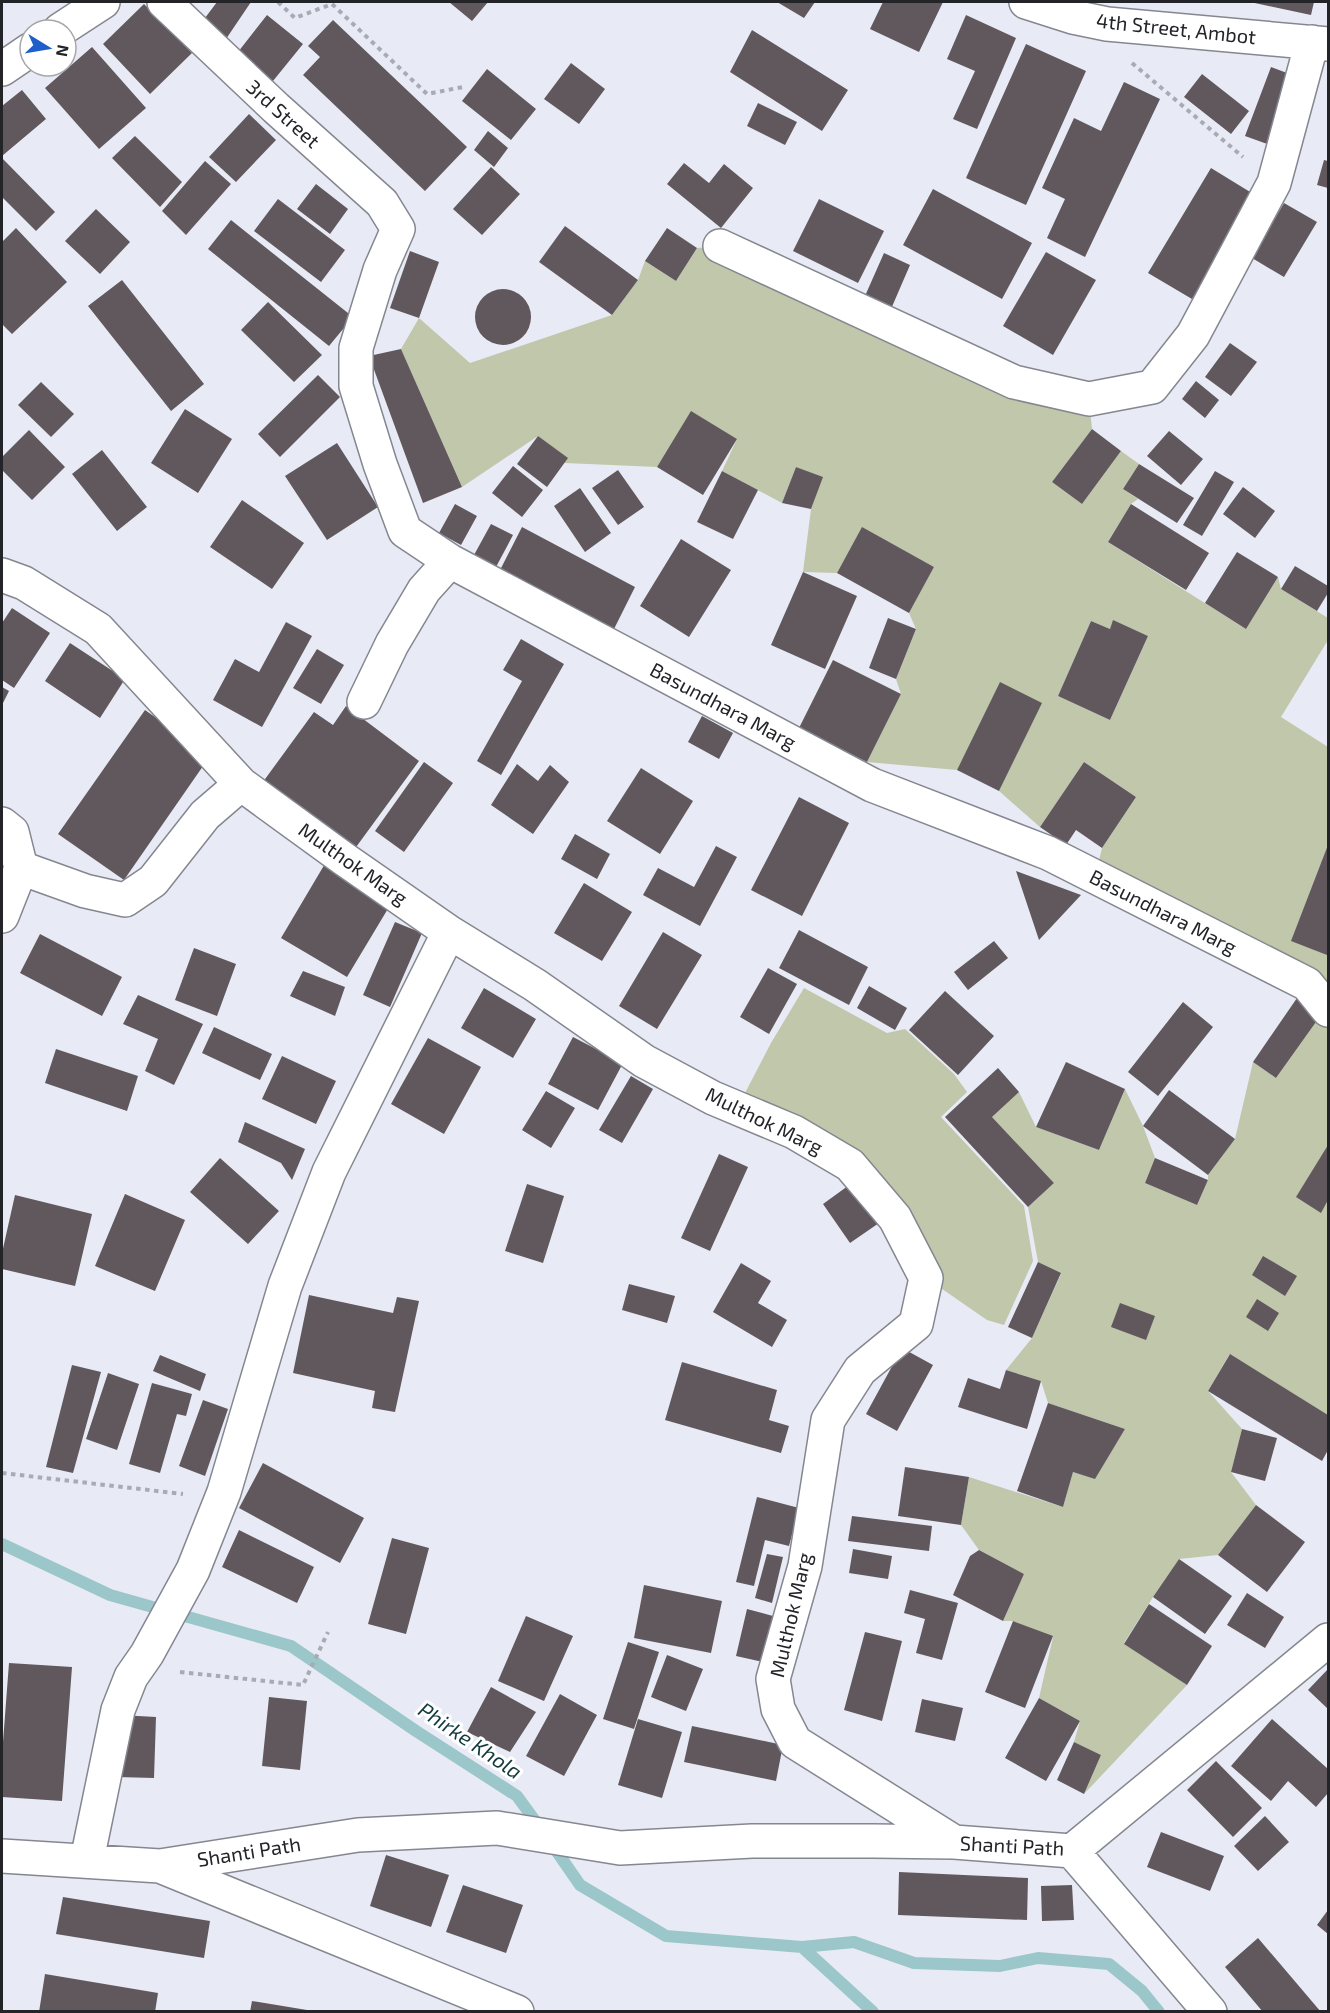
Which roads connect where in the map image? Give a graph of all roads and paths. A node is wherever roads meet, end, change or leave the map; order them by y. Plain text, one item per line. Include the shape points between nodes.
1 (103, 2) edge
2 (164, 2) edge
3 (278, 2) edge
4 (1026, 2) edge
5 (78, 18) edge
6 (1107, 24) junction
7 (1320, 43) edge
8 (18, 58) edge
9 (2, 69) edge
10 (462, 87) dead end
11 (1274, 183) junction
12 (398, 229) joint
13 (720, 246) dead end
14 (450, 561) junction
15 (2, 575) edge
16 (364, 702) dead end
17 (241, 784) junction
18 (2, 824) edge
19 (21, 868) junction
20 (2, 916) edge
21 (449, 932) junction
22 (1329, 1010) edge
23 (2, 1473) edge
24 (224, 1492) junction
25 (328, 1632) dead end
26 (1329, 1640) edge
27 (139, 1666) junction
28 (954, 1842) junction
29 (1072, 1851) junction
30 (2, 1856) edge
31 (87, 1860) junction
32 (160, 1866) junction
33 (517, 2012) edge
34 (1210, 2012) edge

1 - 5 street
2 - 12 street, 3rd Street via 382,202
3 - 10 path via 296,18 332,4 427,94
4 - 6 street, 4th Street, Ambot
6 - 7 street, 4th Street, Ambot
6 - 11 path via 1134,66
7 - 11 street
8 - 9 street
11 - 13 street via 1193,336 1152,387 1089,399 1014,382
12 - 14 street, Basundhara Marg via 380,270 356,348 356,386 405,531
14 - 16 street via 424,590
14 - 22 street, Basundhara Marg via 872,785 1048,853 1307,984
15 - 17 street, Multhok Marg via 24,583 98,629
17 - 19 street via 205,815 153,881 124,900
17 - 21 street, Multhok Marg
18 - 19 street via 12,832
19 - 20 street
21 - 24 street via 328,1172 285,1286
21 - 28 street, Multhok Marg via 535,985 644,1061 713,1098 794,1132 850,1165 895,1218 926,1278 916,1324 860,1370 828,1420 805,1566 773,1679 778,1709 795,1742
23 - 24 path via 183,1494
24 - 27 street via 193,1570
25 - 27 path via 303,1685
26 - 29 street, Shanti Path
27 - 31 street via 118,1710
28 - 29 street, Shanti Path
28 - 32 street, Shanti Path via 752,1841 620,1848 497,1828 358,1835
29 - 34 street
30 - 31 street, Shanti Path
31 - 32 street, Shanti Path
32 - 33 street

